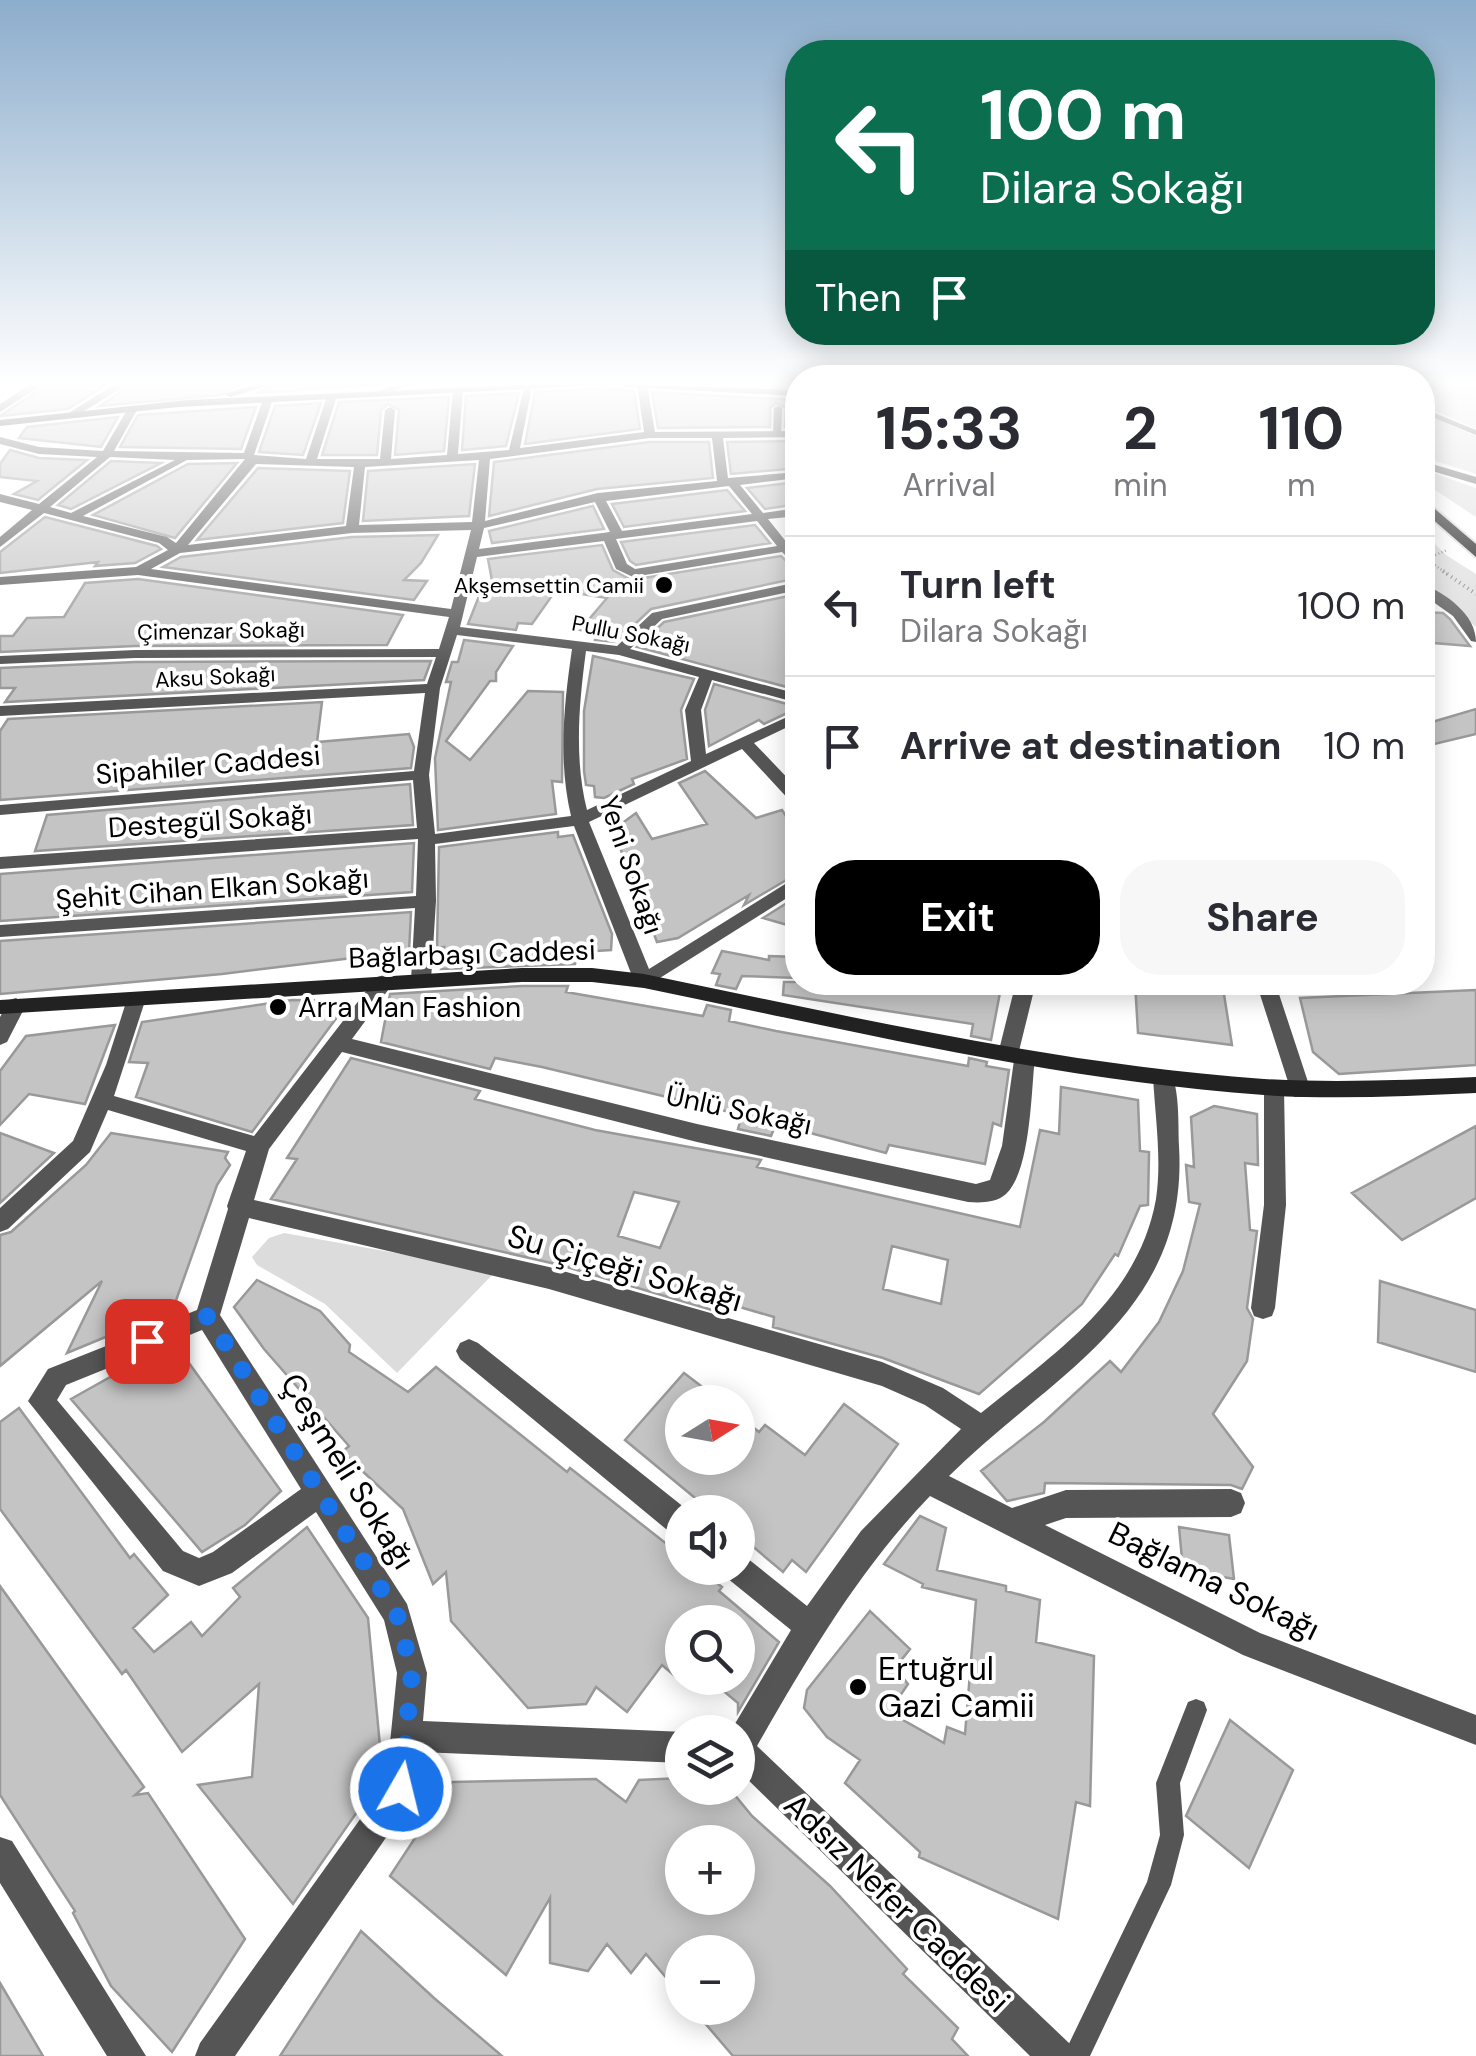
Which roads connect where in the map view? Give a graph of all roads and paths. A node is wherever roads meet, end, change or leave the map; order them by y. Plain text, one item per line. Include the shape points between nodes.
1 (74, 480) edge
2 (145, 480) edge
3 (233, 480) edge
4 (358, 480) edge
5 (483, 480) edge
6 (748, 480) edge
7 (727, 482) junction
8 (598, 497) junction
9 (0, 498) edge
10 (38, 508) junction
11 (1435, 510) edge
12 (785, 514) edge
13 (74, 516) junction
14 (760, 517) junction
15 (478, 526) junction
16 (352, 530) junction
17 (613, 536) junction
18 (785, 541) edge
19 (0, 543) edge
20 (1474, 543) edge
21 (785, 548) edge
22 (178, 550) junction
23 (471, 554) junction
24 (1435, 555) edge
25 (1435, 565) edge
26 (139, 571) junction
27 (0, 582) edge
28 (785, 592) edge
29 (1476, 594) edge
30 (1435, 596) edge
31 (454, 622) junction
32 (1476, 638) edge
33 (580, 646) junction
34 (620, 651) junction
35 (444, 652) junction
36 (0, 660) edge
37 (708, 673) junction
38 (433, 688) junction
39 (785, 696) edge
40 (0, 712) edge
41 (785, 722) edge
42 (744, 741) junction
43 (700, 764) junction
44 (421, 775) junction
45 (785, 785) edge
46 (0, 810) edge
47 (580, 820) junction
48 (426, 837) junction
49 (0, 864) edge
50 (785, 890) edge
51 (427, 901) junction
52 (0, 931) edge
53 (421, 980) junction
54 (644, 981) junction
55 (384, 982) junction
56 (1024, 995) edge
57 (1269, 995) edge
58 (136, 998) junction
59 (8, 1006) edge
60 (0, 1037) edge
61 (337, 1044) junction
62 (1016, 1056) junction
63 (1163, 1076) junction
64 (1476, 1085) edge
65 (1274, 1088) junction
66 (1302, 1090) junction
67 (100, 1100) junction
68 (259, 1146) junction
69 (238, 1206) junction
70 (0, 1222) edge
71 (1263, 1308) dead end
72 (208, 1316) junction
73 (469, 1351) dead end
74 (981, 1428) junction
75 (928, 1480) junction
76 (322, 1491) junction
77 (1231, 1504) dead end
78 (665, 1510) edge
79 (1013, 1520) junction
80 (755, 1583) edge
81 (810, 1627) junction
82 (1196, 1710) dead end
83 (1476, 1730) edge
84 (408, 1736) junction
85 (665, 1746) edge
86 (0, 1853) edge
87 (128, 2056) edge
88 (213, 2056) edge
89 (1056, 2056) edge
90 (1076, 2056) edge

1 - 10 street
2 - 13 street
3 - 22 street
4 - 16 street
5 - 15 street
6 - 7 street
7 - 8 street
7 - 14 street
8 - 15 street
8 - 17 street
9 - 10 street
10 - 13 street
10 - 19 street
11 - 20 main road
12 - 14 street
13 - 22 street
14 - 17 street
14 - 18 street
15 - 16 street
15 - 23 street
16 - 22 street
17 - 21 street via 621,566 633,574
17 - 23 street
20 - 24 path
22 - 26 street
23 - 31 street
25 - 29 path
26 - 27 street
26 - 31 street, Pullu Sokağı
28 - 34 street via 657,616
30 - 32 street via 1458,612
31 - 33 street, Pullu Sokağı
31 - 35 street
33 - 34 street, Pullu Sokağı
33 - 47 street, Yeni Sokağı via 574,722
34 - 37 street, Pullu Sokağı
35 - 36 street, Çimenzar Sokağı
35 - 38 street
37 - 39 street, Pullu Sokağı
37 - 43 street via 693,710
38 - 40 street, Aksu Sokağı
38 - 44 street
41 - 42 street, Destegül Sokağı
42 - 43 street, Destegül Sokağı
42 - 45 street
43 - 47 street, Destegül Sokağı
44 - 46 street, Sipahiler Caddesi
44 - 48 street
47 - 48 street, Destegül Sokağı
47 - 54 street, Yeni Sokağı
48 - 49 street, Destegül Sokağı
48 - 51 street
50 - 54 street
51 - 52 street, Şehit Cihan Elkan Sokağı
51 - 53 street
53 - 54 street, Bağlarbaşı Caddesi via 592,975
53 - 55 street, Bağlarbaşı Caddesi
54 - 62 street, Bağlarbaşı Caddesi
55 - 58 street, Bağlarbaşı Caddesi
55 - 61 street
56 - 62 street
57 - 66 street
58 - 59 street, Bağlarbaşı Caddesi
58 - 67 street
59 - 60 street
61 - 62 street, Ünlü Sokağı via 968,1193 1001,1185 1010,1162
61 - 68 street
62 - 63 street, Bağlarbaşı Caddesi
63 - 65 street, Bağlarbaşı Caddesi
63 - 74 street, Adsız Nefer Caddesi via 1167,1203 1144,1270 1092,1340
64 - 66 street, Bağlarbaşı Caddesi
65 - 66 street, Bağlarbaşı Caddesi
65 - 71 street via 1275,1205
67 - 68 street
67 - 70 street via 82,1146
68 - 69 street
69 - 72 street
69 - 74 street, Su Çiçeği Sokağı via 550,1278 882,1374 952,1404
72 - 76 street, Çeşmeli Sokağı
72 - 76 street via 57,1377 41,1401 174,1561 199,1572
73 - 78 street
74 - 75 street, Adsız Nefer Caddesi
75 - 79 street, Bağlama Sokağı
75 - 81 street, Adsız Nefer Caddesi via 891,1517
76 - 84 street, Çeşmeli Sokağı via 397,1614 412,1672
77 - 79 street via 1066,1504
79 - 83 street, Bağlama Sokağı via 1253,1645
80 - 81 street
81 - 89 street, Adsız Nefer Caddesi via 738,1749
82 - 90 lane via 1168,1783 1172,1835 1159,1885
84 - 85 street
84 - 88 street, Çeşmeli Sokağı via 401,1789
86 - 87 street

